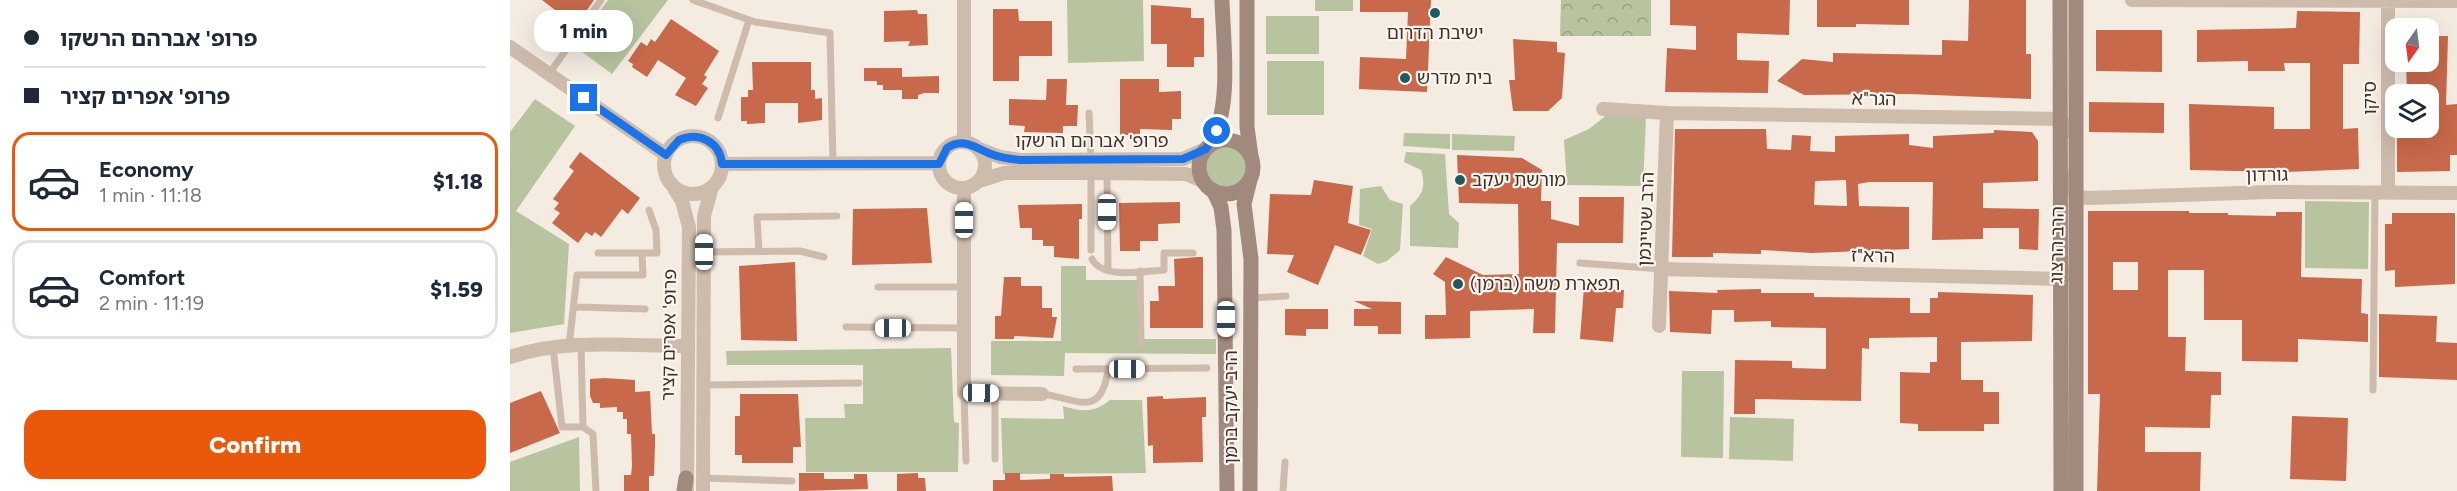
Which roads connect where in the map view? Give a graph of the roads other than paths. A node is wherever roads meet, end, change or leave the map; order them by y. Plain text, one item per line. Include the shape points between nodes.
1 (601, 0) edge
2 (693, 0) edge
3 (964, 0) edge
4 (1222, 0) edge
5 (1247, 0) edge
6 (2077, 0) edge
7 (2132, 0) edge
8 (2457, 1) edge
9 (2388, 2) junction
10 (2060, 4) edge
11 (748, 20) junction
12 (510, 47) edge
13 (549, 74) junction
14 (1603, 109) dead end
15 (1089, 113) dead end
16 (1667, 113) junction
17 (718, 118) dead end
18 (2059, 119) junction
19 (2075, 135) junction
20 (964, 142) junction
21 (977, 148) junction
22 (1207, 148) junction
23 (666, 155) junction
24 (1251, 156) junction
25 (722, 164) junction
26 (833, 164) junction
27 (939, 164) junction
28 (1091, 166) junction
29 (2060, 171) junction
30 (1107, 173) junction
31 (1250, 180) junction
32 (980, 181) junction
33 (671, 183) junction
34 (1208, 185) junction
35 (712, 187) junction
36 (964, 189) junction
37 (2382, 193) junction
38 (2457, 193) edge
39 (2078, 197) junction
40 (649, 210) dead end
41 (837, 216) dead end
42 (1092, 250) dead end
43 (704, 252) junction
44 (759, 252) junction
45 (598, 253) dead end
46 (642, 253) junction
47 (1193, 254) dead end
48 (824, 257) dead end
49 (1092, 259) dead end
50 (1580, 263) dead end
51 (2076, 264) junction
52 (1662, 269) junction
53 (1107, 270) junction
54 (1140, 271) junction
55 (2061, 279) junction
56 (878, 287) dead end
57 (964, 287) junction
58 (1286, 296) dead end
59 (1251, 298) junction
60 (576, 307) junction
61 (645, 309) dead end
62 (1659, 326) dead end
63 (846, 327) dead end
64 (964, 328) junction
65 (1141, 343) dead end
66 (575, 346) junction
67 (686, 346) junction
68 (553, 347) junction
69 (510, 357) edge
70 (1207, 368) dead end
71 (1076, 369) dead end
72 (1108, 370) junction
73 (859, 383) dead end
74 (703, 384) junction
75 (2373, 390) dead end
76 (964, 393) junction
77 (995, 394) junction
78 (1042, 394) joint
79 (583, 427) junction
80 (995, 459) dead end
81 (966, 461) dead end
82 (1286, 462) dead end
83 (1226, 464) junction
84 (792, 481) dead end
85 (703, 485) edge
86 (686, 486) edge
87 (596, 491) edge
88 (1218, 491) edge
89 (1227, 491) edge
90 (1250, 491) edge
91 (1284, 491) edge
92 (2061, 491) edge
93 (2076, 491) edge

1 - 13 lane
2 - 11 lane
3 - 20 street
4 - 22 street via 1223,104 1217,131
5 - 24 street
6 - 10 street
6 - 19 street, הרב הרצוג
7 - 9 street
8 - 9 street
9 - 37 street, סיקו
10 - 18 street, הרב הרצוג
11 - 17 lane
11 - 26 lane via 830,33
12 - 13 street
13 - 23 street
14 - 16 street, הגר"א
15 - 28 lane
16 - 18 street, הגר"א
16 - 52 street, הרב שטיינמן
18 - 19 street
18 - 29 street, הרב הרצוג
19 - 39 street, הרב הרצוג
20 - 21 street
20 - 27 street via 947,148
21 - 28 street, פרופ' אברהם הרשקו via 1000,157
21 - 32 street via 985,164
22 - 24 street via 1220,141 1232,141
22 - 28 street, פרופ' אברהם הרשקו via 1183,159
22 - 34 street via 1199,167
23 - 25 street via 679,140 700,137 714,145
23 - 33 street via 665,172
24 - 31 street
25 - 26 street
25 - 35 street via 720,177
26 - 27 street
27 - 36 street via 946,183
28 - 30 street, פרופ' אברהם הרשקו
28 - 32 street, פרופ' אברהם הרשקו via 1004,173
28 - 42 lane
29 - 39 street
29 - 55 street, הרב הרצוג
30 - 34 street, פרופ' אברהם הרשקו via 1186,174
30 - 53 lane
31 - 34 street via 1234,193
31 - 59 street, הרב יעקב ברמן via 1244,204 1250,244
32 - 36 street
33 - 35 street via 691,194
33 - 67 street, פרופ' אפרים קציר via 682,201 688,227
34 - 83 street, הרב יעקב ברמן via 1221,207 1224,230
35 - 43 street, פרופ' אפרים קציר via 704,209
36 - 57 street
37 - 38 street, גורדון
37 - 39 street, גורדון
37 - 75 lane
39 - 51 street, הרב הרצוג
40 - 46 lane via 656,230 657,253
41 - 44 lane via 757,217
43 - 44 lane
43 - 74 street, פרופ' אפרים קציר
44 - 48 lane via 800,251
45 - 46 lane
46 - 60 lane via 643,275 577,274
47 - 54 lane via 1164,254 1164,270
49 - 53 lane
50 - 52 lane
51 - 55 street
51 - 93 street, הרב הרצוג
52 - 55 street, הרא"ז
52 - 62 street, הרב שטיינמן
53 - 54 lane
54 - 65 lane
55 - 92 street, הרב הרצוג
56 - 57 lane
57 - 64 street
58 - 59 lane
59 - 90 street, הרב יעקב ברמן
60 - 61 lane
60 - 66 lane
63 - 64 lane
64 - 76 street
66 - 67 street
66 - 68 street
66 - 79 lane
67 - 86 street, פרופ' אפרים קציר
68 - 69 street
68 - 79 lane via 562,427
70 - 72 lane
71 - 72 lane
72 - 78 lane via 1104,389 1094,401 1083,403
73 - 74 lane
74 - 85 street, פרופ' אפרים קציר
76 - 77 street
76 - 81 lane
77 - 78 street
77 - 80 lane
79 - 87 lane via 593,434
82 - 91 lane
83 - 88 street
83 - 89 street, הרב יעקב ברמן
84 - 85 lane

